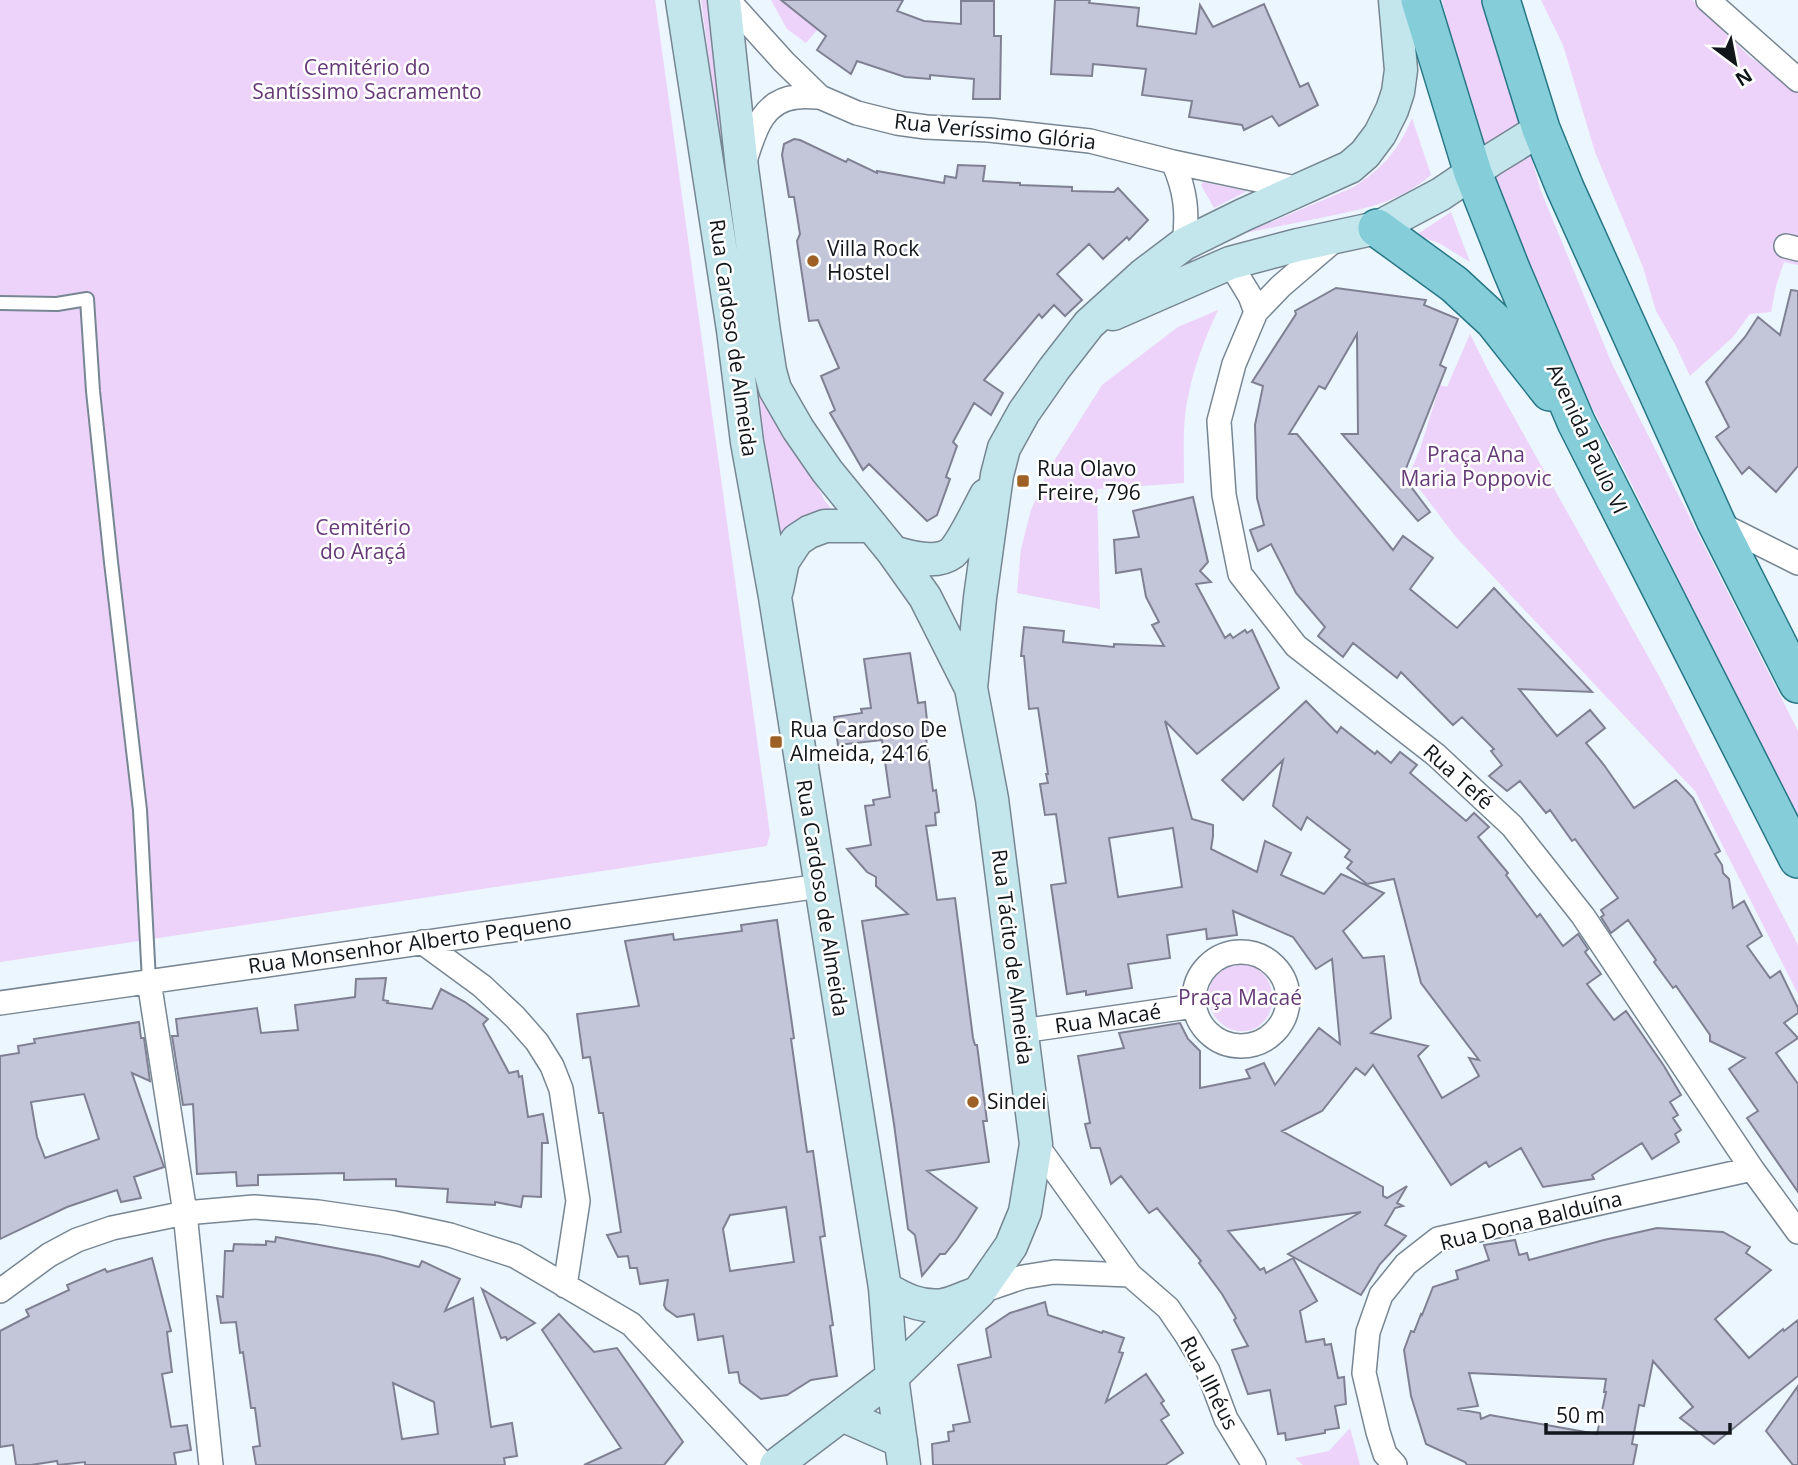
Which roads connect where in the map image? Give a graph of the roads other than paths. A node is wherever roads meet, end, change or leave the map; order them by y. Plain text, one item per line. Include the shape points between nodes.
1 (682, 0) edge
2 (726, 0) edge
3 (1395, 0) edge
4 (1420, 0) edge
5 (1501, 0) edge
6 (1708, 0) edge
7 (1798, 80) edge
8 (820, 97) junction
9 (1541, 129) junction
10 (1172, 162) junction
11 (742, 168) junction
12 (1473, 173) junction
13 (1300, 189) junction
14 (1377, 228) junction
15 (1338, 237) junction
16 (1184, 244) junction
17 (1230, 263) junction
18 (0, 303) edge
19 (1256, 312) junction
20 (1089, 324) junction
21 (1576, 422) junction
22 (997, 475) junction
23 (1716, 522) junction
24 (870, 526) junction
25 (892, 552) junction
26 (1798, 563) edge
27 (775, 597) junction
28 (1798, 684) edge
29 (971, 688) junction
30 (1798, 859) edge
31 (820, 886) junction
32 (422, 942) junction
33 (149, 981) junction
34 (0, 1003) edge
35 (1194, 1006) junction
36 (1023, 1031) junction
37 (1036, 1144) junction
38 (1752, 1169) junction
39 (185, 1213) junction
40 (1798, 1232) edge
41 (1130, 1275) junction
42 (565, 1286) junction
43 (885, 1288) junction
44 (0, 1291) edge
45 (979, 1292) junction
46 (892, 1377) junction
47 (842, 1415) junction
48 (902, 1453) edge
49 (211, 1465) edge
50 (764, 1465) edge
51 (776, 1465) edge
52 (1254, 1465) edge
53 (1395, 1465) edge

1 - 27 main road, Rua Cardoso de Almeida via 747,442
2 - 8 street, Rua Veríssimo Glória
2 - 11 main road, Rua Cardoso de Almeida
3 - 13 main road via 1401,70 1398,92 1380,134 1350,167
4 - 12 main road, Avenida Paulo VI
5 - 9 main road
6 - 7 street
8 - 10 street, Rua Veríssimo Glória via 897,123 1067,138
8 - 11 street, Rua Veríssimo Glória via 795,97 769,109 758,124
9 - 12 main road
9 - 23 main road
10 - 13 street, Rua Veríssimo Glória
10 - 16 street via 1186,202
11 - 24 main road, Rua Cardoso de Almeida via 775,389 827,471
12 - 14 main road
12 - 21 main road, Avenida Paulo VI
13 - 16 main road
14 - 15 main road
14 - 21 main road via 1454,284 1494,321
15 - 17 main road
15 - 19 street, Rua Tefé
16 - 20 main road
17 - 19 street
17 - 20 main road
18 - 33 lane via 57,304 88,299 93,391 139,810
19 - 38 street, Rua Tefé via 1234,364 1219,421 1224,495 1240,574 1296,646 1436,755 1512,826 1583,916
20 - 22 main road via 1024,412 1004,447
21 - 30 main road, Avenida Paulo VI
22 - 25 main road via 952,553 917,560
22 - 29 main road
23 - 26 street
23 - 28 main road
24 - 25 main road, Rua Cardoso de Almeida
24 - 27 main road via 825,526 797,540 783,561
25 - 29 main road, Rua Tácito de Almeida via 925,597
27 - 31 main road, Rua Cardoso de Almeida
29 - 36 main road, Rua Tácito de Almeida via 992,799
31 - 32 street, Rua Monsenhor Alberto Pequeno
31 - 43 main road, Rua Cardoso de Almeida
32 - 33 street, Rua Monsenhor Alberto Pequeno
32 - 42 street via 515,1017 552,1066 561,1089 578,1200
33 - 34 street, Rua Monsenhor Alberto Pequeno
33 - 39 street
35 - 35 street via 1211,1037 1222,1044 1246,1047 1279,1028 1289,1005 1285,982 1272,963 1256,954 1236,952 1204,970 1197,980
35 - 36 street, Rua Macaé
36 - 37 main road, Rua Tácito de Almeida
37 - 41 street, Rua Ilhéus
37 - 45 main road, Rua Tácito de Almeida via 1025,1212 1011,1246
38 - 40 street, Rua Tefé
38 - 53 street, Rua Dona Balduína via 1438,1239 1406,1264 1381,1295 1368,1332 1364,1373 1385,1454
39 - 42 street via 254,1207 394,1223 515,1256
39 - 44 street via 77,1240
39 - 49 street
41 - 45 street via 1054,1272
41 - 52 street, Rua Ilhéus via 1168,1308 1187,1336 1208,1371 1226,1419
42 - 50 street via 631,1324
43 - 45 main road via 902,1299 944,1305
43 - 46 main road, Rua Cardoso de Almeida
45 - 46 main road, Rua Tácito de Almeida
46 - 47 main road, Rua Tácito de Almeida
46 - 48 main road, Rua Cardoso de Almeida
47 - 48 main road
47 - 51 main road, Rua Tácito de Almeida

